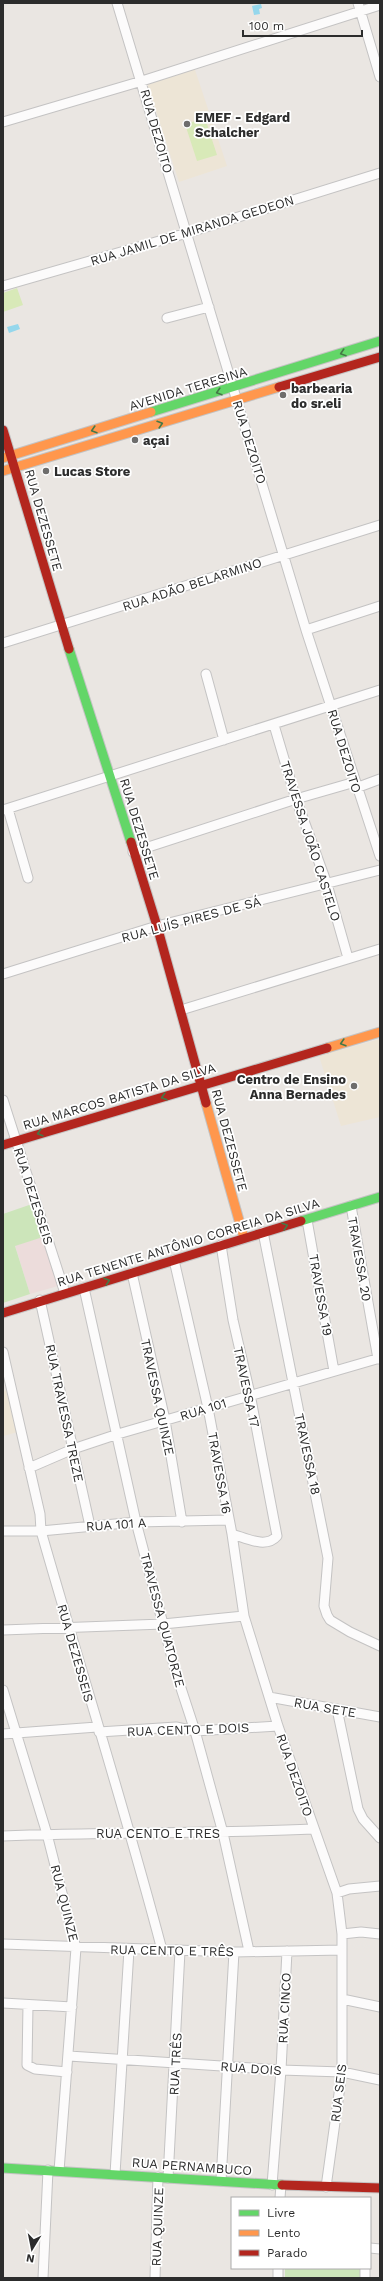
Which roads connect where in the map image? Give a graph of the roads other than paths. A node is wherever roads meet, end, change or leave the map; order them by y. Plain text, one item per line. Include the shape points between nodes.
1 (117, 3) edge
2 (380, 5) edge
3 (359, 7) edge
4 (380, 77) edge
5 (142, 81) junction
6 (3, 122) edge
7 (380, 173) edge
8 (187, 233) junction
9 (3, 286) edge
10 (209, 307) junction
11 (167, 318) dead end
12 (380, 341) edge
13 (380, 357) edge
14 (234, 388) junction
15 (237, 401) junction
16 (3, 430) edge
17 (77, 435) junction
18 (46, 445) junction
19 (81, 448) junction
20 (7, 456) edge
21 (50, 457) junction
22 (15, 467) junction
23 (3, 471) edge
24 (380, 525) edge
25 (284, 555) junction
26 (380, 606) edge
27 (61, 626) junction
28 (306, 630) junction
29 (3, 643) edge
30 (206, 674) dead end
31 (380, 690) edge
32 (331, 705) junction
33 (274, 725) junction
34 (224, 740) junction
35 (111, 777) junction
36 (380, 780) edge
37 (355, 785) junction
38 (296, 799) junction
39 (5, 810) edge
40 (133, 852) junction
41 (380, 856) edge
42 (380, 870) edge
43 (28, 878) dead end
44 (327, 884) junction
45 (157, 926) junction
46 (380, 949) edge
47 (348, 958) junction
48 (3, 974) edge
49 (181, 1010) junction
50 (380, 1032) edge
51 (202, 1086) junction
52 (3, 1100) edge
53 (16, 1141) junction
54 (3, 1145) edge
55 (380, 1197) edge
56 (351, 1206) junction
57 (307, 1220) junction
58 (263, 1232) junction
59 (244, 1238) junction
60 (221, 1245) junction
61 (174, 1260) junction
62 (132, 1273) junction
63 (84, 1288) junction
64 (65, 1293) junction
65 (40, 1300) junction
66 (3, 1313) edge
67 (3, 1352) edge
68 (379, 1359) edge
69 (334, 1371) junction
70 (293, 1384) junction
71 (250, 1394) junction
72 (208, 1408) junction
73 (165, 1420) junction
74 (118, 1434) junction
75 (73, 1449) junction
76 (30, 1468) junction
77 (229, 1520) junction
78 (136, 1522) junction
79 (182, 1522) junction
80 (90, 1526) junction
81 (3, 1531) edge
82 (41, 1531) junction
83 (232, 1534) junction
84 (244, 1616) junction
85 (163, 1624) junction
86 (69, 1629) junction
87 (3, 1630) edge
88 (380, 1646) edge
89 (3, 1690) edge
90 (269, 1697) junction
91 (337, 1709) junction
92 (380, 1717) edge
93 (278, 1726) junction
94 (98, 1730) junction
95 (195, 1731) junction
96 (16, 1733) junction
97 (3, 1734) edge
98 (313, 1829) junction
99 (131, 1833) junction
100 (223, 1833) junction
101 (47, 1834) junction
102 (3, 1836) edge
103 (380, 1838) edge
104 (380, 1886) edge
105 (337, 1893) junction
106 (342, 1934) junction
107 (380, 1934) edge
108 (3, 1944) edge
109 (76, 1948) junction
110 (129, 1950) junction
111 (162, 1950) junction
112 (342, 1950) junction
113 (180, 1951) junction
114 (249, 1951) junction
115 (287, 1951) junction
116 (234, 1952) junction
117 (342, 1999) junction
118 (3, 2003) edge
119 (28, 2005) junction
120 (72, 2007) junction
121 (380, 2007) edge
122 (68, 2056) junction
123 (121, 2060) junction
124 (175, 2063) junction
125 (227, 2066) junction
126 (281, 2070) junction
127 (67, 2072) junction
128 (342, 2072) junction
129 (380, 2080) edge
130 (3, 2168) edge
131 (48, 2170) junction
132 (59, 2171) junction
133 (115, 2174) junction
134 (163, 2177) junction
135 (221, 2181) junction
136 (276, 2185) junction
137 (326, 2187) junction
138 (380, 2188) edge
139 (280, 2197) edge
140 (43, 2278) edge
141 (155, 2278) edge

1 - 5 street, RUA DEZOITO
2 - 3 street
3 - 4 street
3 - 5 street
5 - 6 street
5 - 8 street, RUA DEZOITO
7 - 8 street, RUA JAMIL DE MIRANDA GEDEON
8 - 9 street, RUA JAMIL DE MIRANDA GEDEON
8 - 10 street, RUA DEZOITO
10 - 11 street
10 - 14 street, RUA DEZOITO
12 -> 14 main road, AVENIDA TERESINA
13 - 15 main road, AVENIDA TERESINA
14 - 15 street, RUA DEZOITO
14 -> 17 main road, AVENIDA TERESINA
19 -> 15 main road, AVENIDA TERESINA
15 - 25 street, RUA DEZOITO
16 - 20 main road, RUA DEZESSETE
17 - 18 main road, AVENIDA TERESINA
17 - 19 main road
18 - 20 main road, AVENIDA TERESINA
18 - 21 main road
19 - 21 main road, AVENIDA TERESINA
20 - 22 main road, RUA DEZESSETE
21 - 22 main road, AVENIDA TERESINA
22 - 23 main road, AVENIDA TERESINA
22 - 27 main road, RUA DEZESSETE
24 - 25 street, RUA ADÃO BELARMINO
25 - 27 street, RUA ADÃO BELARMINO
25 - 28 street, RUA DEZOITO
26 - 28 street
27 - 29 street, RUA ADÃO BELARMINO
27 - 35 main road, RUA DEZESSETE
28 - 32 street, RUA DEZOITO
30 - 34 street
31 - 32 street
32 - 33 street
32 - 37 street, RUA DEZOITO
33 - 34 street
33 - 38 street, TRAVESSA JOÃO CASTELO
34 - 35 street
35 - 39 street
35 - 40 main road, RUA DEZESSETE
36 - 37 street
37 - 38 street
37 - 41 street, RUA DEZOITO
38 - 40 street
38 - 44 street, TRAVESSA JOÃO CASTELO
39 - 43 street
40 - 45 main road, RUA DEZESSETE
42 - 44 street, RUA LUÍS PIRES DE SÁ
44 - 45 street, RUA LUÍS PIRES DE SÁ
44 - 47 street, TRAVESSA JOÃO CASTELO
45 - 48 street, RUA LUÍS PIRES DE SÁ
45 - 49 main road, RUA DEZESSETE
46 - 47 street
47 - 49 street
49 - 51 main road, RUA DEZESSETE
50 -> 51 main road, RUA MARCOS BATISTA DA SILVA
51 -> 53 main road, RUA MARCOS BATISTA DA SILVA
51 - 59 main road, RUA DEZESSETE
52 - 53 street, RUA DEZESSEIS
53 - 54 main road, RUA MARCOS BATISTA DA SILVA
53 - 64 street, RUA DEZESSEIS
55 - 56 main road, RUA TENENTE ANTÔNIO CORREIA DA SILVA
56 - 57 main road, RUA TENENTE ANTÔNIO CORREIA DA SILVA
56 - 68 street, TRAVESSA 20
58 -> 57 main road, RUA TENENTE ANTÔNIO CORREIA DA SILVA
57 - 69 street, TRAVESSA 19
58 - 59 main road, RUA TENENTE ANTÔNIO CORREIA DA SILVA
58 - 70 street, TRAVESSA 18
59 - 60 main road, RUA TENENTE ANTÔNIO CORREIA DA SILVA
60 - 61 main road, RUA TENENTE ANTÔNIO CORREIA DA SILVA
60 - 71 street, TRAVESSA 17 via 233,1320
61 - 62 main road, RUA TENENTE ANTÔNIO CORREIA DA SILVA
61 - 72 street, TRAVESSA 16
63 -> 62 main road, RUA TENENTE ANTÔNIO CORREIA DA SILVA
62 - 73 street, TRAVESSA QUINZE
63 - 64 main road, RUA TENENTE ANTÔNIO CORREIA DA SILVA
63 - 74 street, TRAVESSA QUATORZE
64 - 65 main road, RUA TENENTE ANTÔNIO CORREIA DA SILVA
65 - 66 main road, RUA TENENTE ANTÔNIO CORREIA DA SILVA
65 - 75 street, RUA TRAVESSA TREZE
67 - 76 street, RUA DEZESSEIS
68 - 69 street, RUA 101
69 - 70 street, RUA 101
70 - 71 street, RUA 101
70 - 88 street, TRAVESSA 18 via 328,1558 324,1597 326,1614 330,1620 350,1632
71 - 72 street, RUA 101
71 - 83 street, TRAVESSA 17 via 277,1536 273,1541 258,1542
72 - 73 street, RUA 101
72 - 77 street, TRAVESSA 16
73 - 74 street, RUA 101
73 - 79 street, TRAVESSA QUINZE
74 - 75 street, RUA 101
74 - 78 street, TRAVESSA QUATORZE
75 - 76 street, RUA 101
75 - 80 street, RUA TRAVESSA TREZE
76 - 82 street, RUA DEZESSEIS
77 - 79 street, RUA 101 A
77 - 83 street, TRAVESSA 16
78 - 79 street, RUA 101 A
78 - 80 street, RUA 101 A
78 - 85 street, TRAVESSA QUATORZE
80 - 82 street, RUA 101 A
81 - 82 street, RUA 101 A
82 - 86 street, RUA DEZESSEIS
83 - 84 street, TRAVESSA 16
84 - 85 street
84 - 90 street, RUA DEZOITO
85 - 86 street
85 - 95 street, TRAVESSA QUATORZE
86 - 87 street
86 - 94 street, RUA DEZESSEIS
89 - 96 street, RUA QUINZE
90 - 91 street, RUA SETE
90 - 93 street, RUA DEZOITO
91 - 92 street, RUA SETE
91 - 103 street via 358,1809 363,1819
93 - 95 street, RUA CENTO E DOIS
93 - 98 street, RUA DEZOITO
94 - 95 street, RUA CENTO E DOIS via 176,1727
94 - 96 street, RUA CENTO E DOIS
94 - 99 street, RUA DEZESSEIS
95 - 100 street, TRAVESSA QUATORZE
96 - 97 street, RUA CENTO E DOIS
96 - 101 street, RUA QUINZE
98 - 100 street, RUA CENTO E TRES
98 - 105 street, RUA DEZOITO
99 - 100 street, RUA CENTO E TRES
99 - 101 street, RUA CENTO E TRES
99 - 111 street, RUA DEZESSEIS
100 - 114 street, TRAVESSA QUATORZE
101 - 102 street, RUA CENTO E TRES
101 - 109 street, RUA QUINZE
104 - 105 street
105 - 106 street, RUA DEZOITO
106 - 107 street
106 - 112 street, RUA DEZOITO
108 - 109 street, RUA CENTO E TRÊS
109 - 110 street, RUA CENTO E TRÊS
109 - 120 street, RUA QUINZE
110 - 111 street, RUA CENTO E TRÊS
110 - 123 street
111 - 113 street, RUA CENTO E TRÊS
112 - 115 street, RUA CENTO E TRÊS
112 - 117 street, RUA SEIS
113 - 116 street, RUA CENTO E TRÊS
113 - 124 street, RUA TRÊS
114 - 115 street, RUA CENTO E TRÊS
114 - 116 street, RUA CENTO E TRÊS
115 - 126 street, RUA CINCO
116 - 125 street
117 - 121 street
117 - 128 street, RUA SEIS
118 - 119 street
119 - 120 street
119 - 127 street via 27,2065 35,2069
120 - 122 street, RUA QUINZE
122 - 123 street, RUA DOIS
122 - 127 street, RUA QUINZE
123 - 124 street, RUA DOIS
123 - 133 street
124 - 125 street, RUA DOIS
124 - 134 street, RUA TRÊS
125 - 126 street, RUA DOIS
125 - 135 street
126 - 128 street, RUA DOIS
126 - 136 street, RUA CINCO
127 - 132 street, RUA QUINZE
128 - 129 street, RUA DOIS
128 - 137 street, RUA SEIS
130 - 131 main road, RUA PERNAMBUCO
131 - 132 main road, RUA PERNAMBUCO
131 - 140 street
132 - 133 main road, RUA PERNAMBUCO
133 - 134 main road, RUA PERNAMBUCO
134 - 135 main road, RUA PERNAMBUCO
134 - 141 street, RUA QUINZE
135 - 136 main road, RUA PERNAMBUCO
136 - 137 main road, RUA PERNAMBUCO
136 - 139 street, RUA CINCO
137 - 138 main road, RUA PERNAMBUCO

